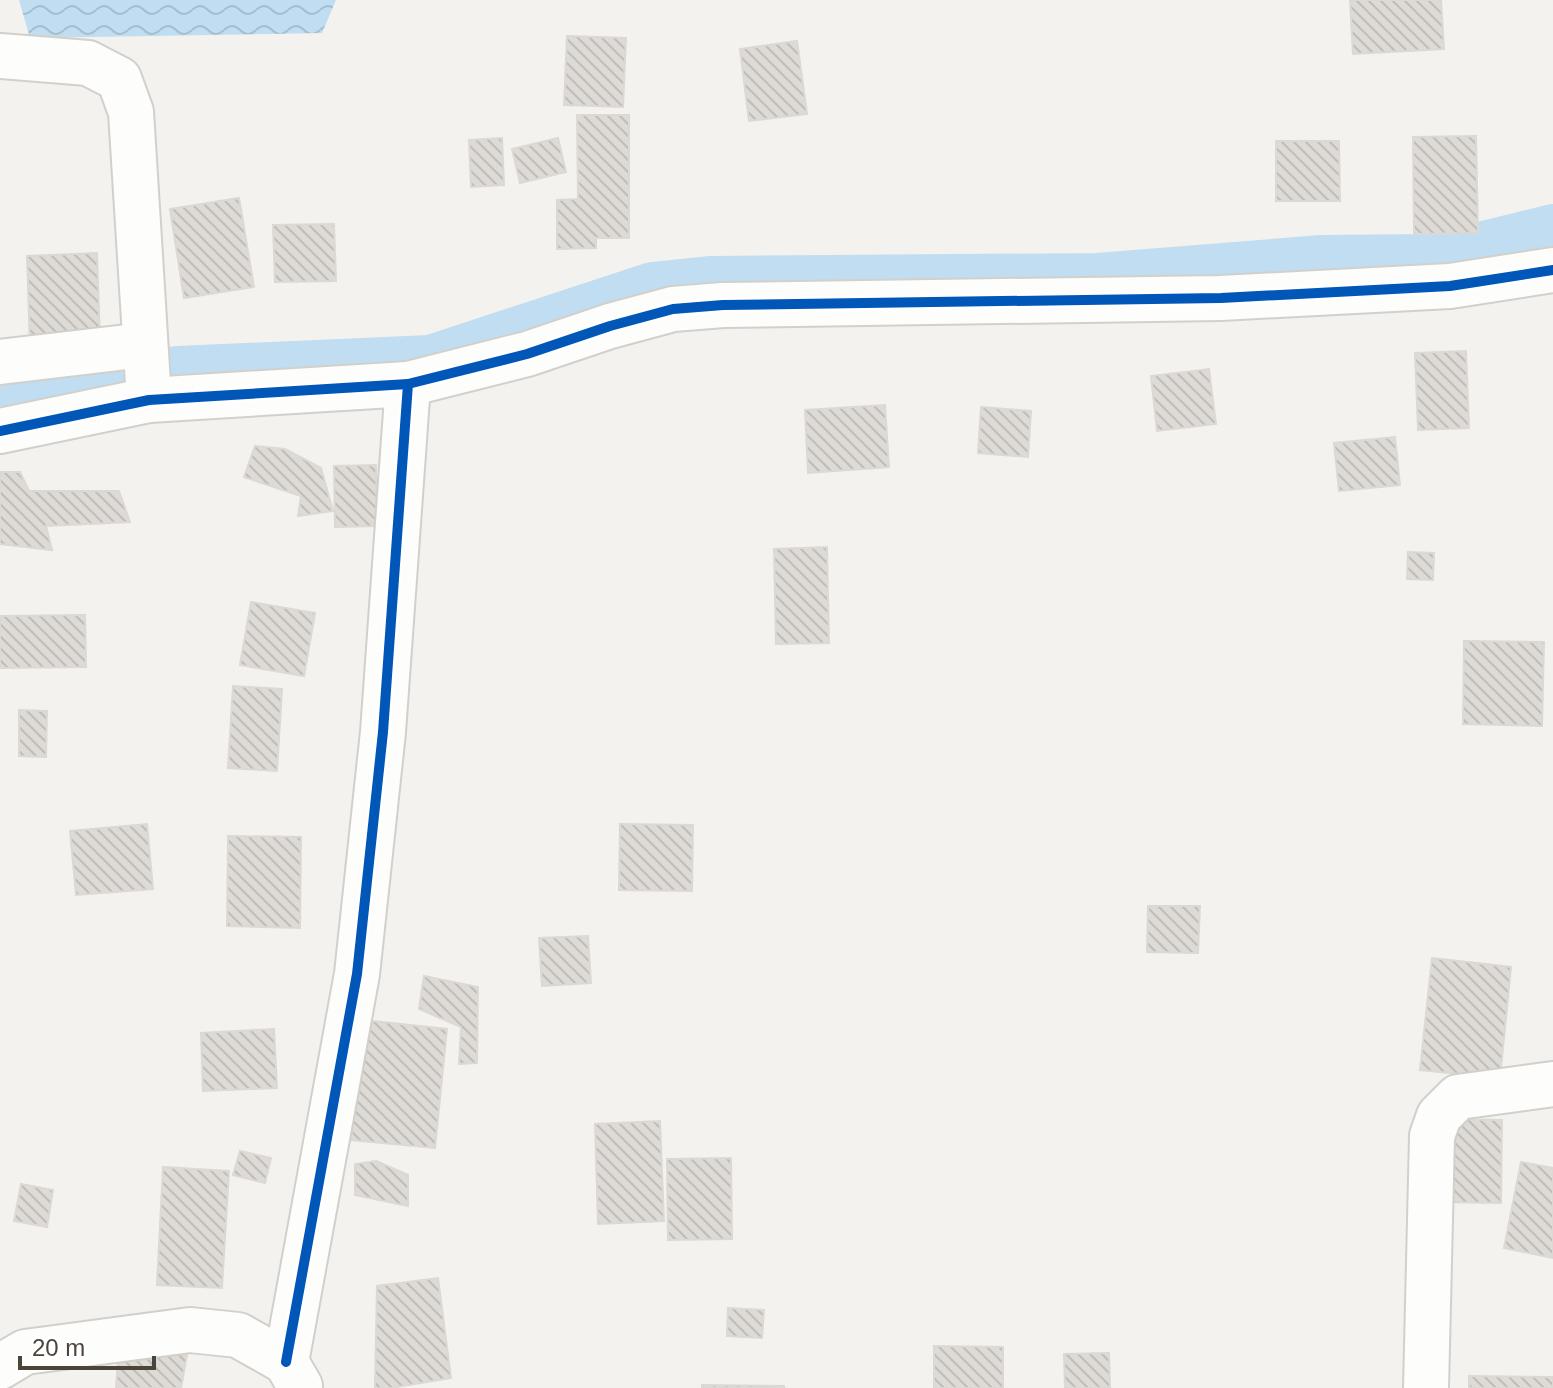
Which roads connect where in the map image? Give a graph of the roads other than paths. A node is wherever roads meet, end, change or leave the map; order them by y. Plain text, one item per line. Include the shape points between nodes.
1 (0, 56) edge
2 (1553, 270) edge
3 (144, 345) junction
4 (0, 362) edge
5 (408, 384) junction
6 (149, 394) junction
7 (0, 431) edge
8 (1553, 1084) edge
9 (0, 1367) edge
10 (294, 1375) edge
11 (1426, 1388) edge

1 - 3 street via 88,63 119,79 131,112
2 - 5 street via 1450,286 1221,298 673,309
3 - 4 street
3 - 6 street
5 - 6 street
5 - 10 street via 367,890
6 - 7 street
8 - 11 street via 1458,1097 1439,1116 1432,1136
9 - 10 street via 25,1352 190,1330 238,1335

